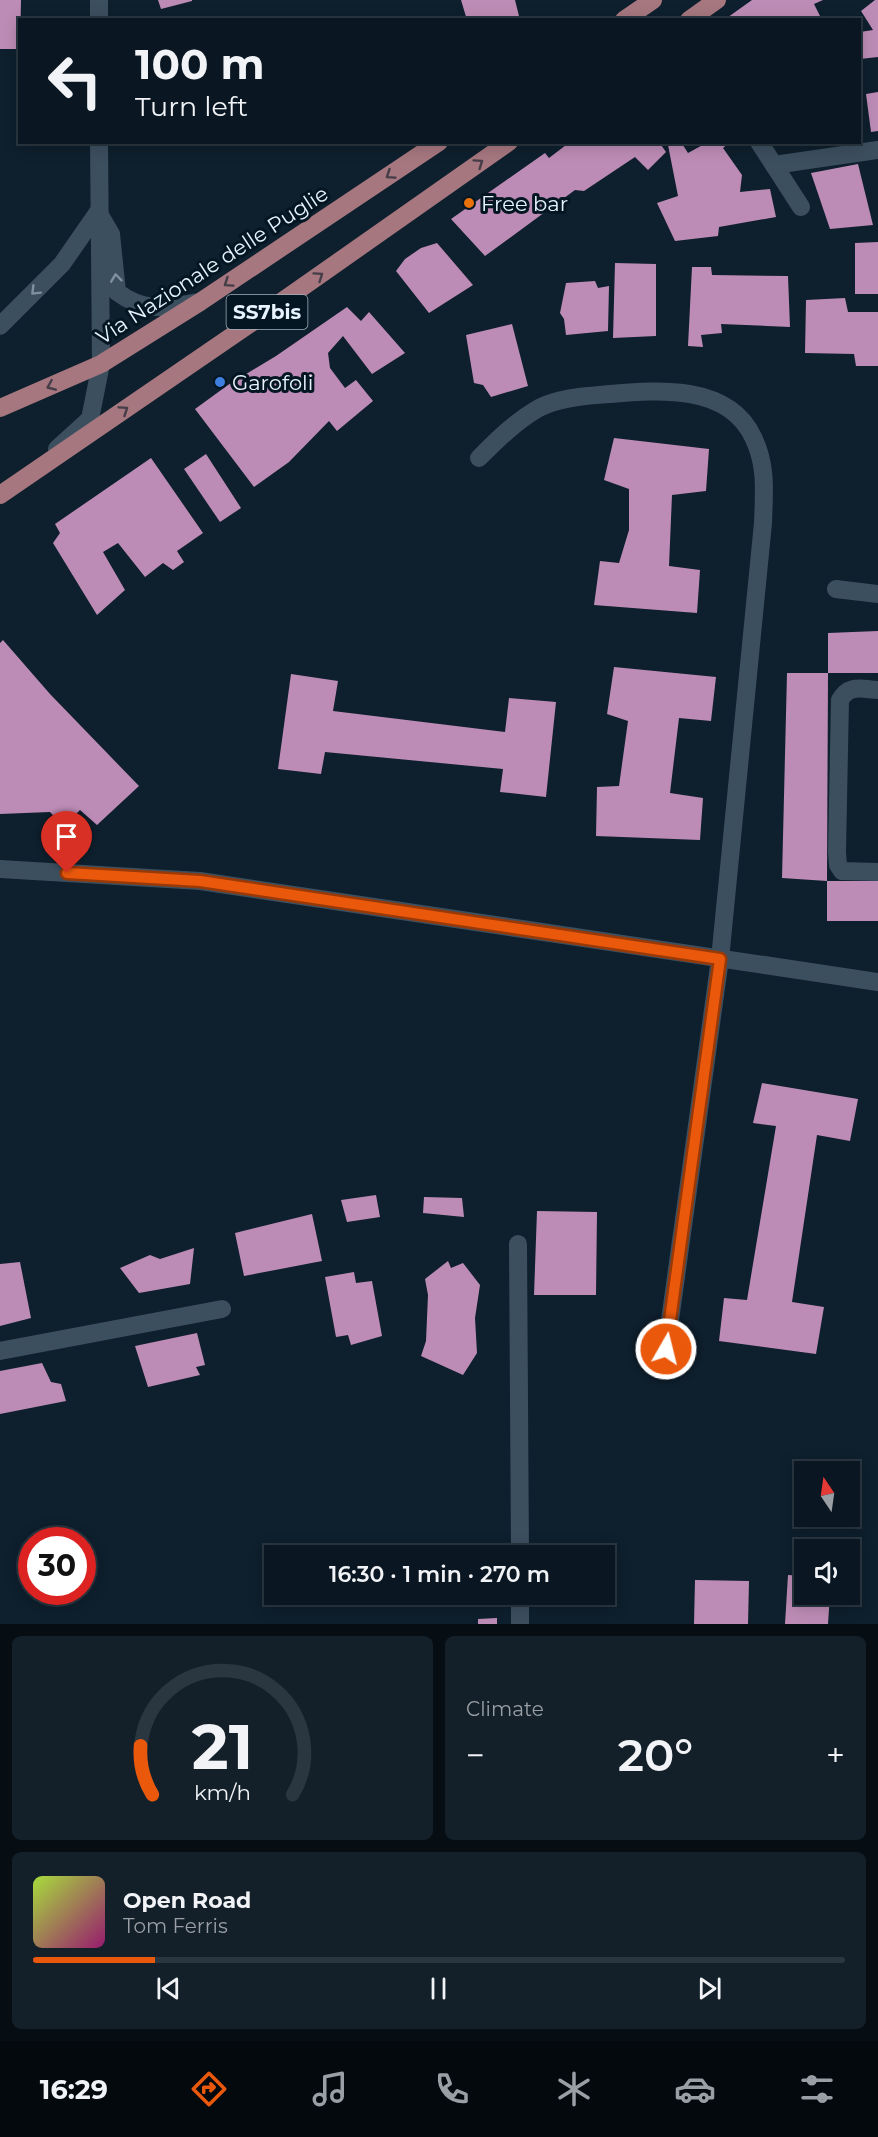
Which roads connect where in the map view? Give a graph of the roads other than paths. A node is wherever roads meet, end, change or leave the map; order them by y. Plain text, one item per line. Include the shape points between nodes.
1 (99, 0) edge
2 (653, 0) edge
3 (717, 0) edge
4 (99, 18) edge
5 (627, 18) edge
6 (692, 18) edge
7 (99, 144) edge
8 (436, 144) edge
9 (506, 144) edge
10 (760, 144) edge
11 (878, 150) edge
12 (774, 165) junction
13 (801, 207) dead end
14 (98, 213) junction
15 (200, 302) junction
16 (0, 326) edge
17 (101, 364) junction
18 (0, 408) edge
19 (479, 458) dead end
20 (24, 479) junction
21 (0, 495) edge
22 (836, 589) dead end
23 (878, 594) edge
24 (878, 690) edge
25 (0, 869) edge
26 (878, 872) edge
27 (720, 959) junction
28 (878, 982) edge
29 (518, 1244) dead end
30 (222, 1309) dead end
31 (666, 1349) dead end
32 (0, 1351) edge
33 (520, 1545) edge
34 (520, 1605) edge
35 (520, 1624) edge

1 - 4 street
2 - 5 main road
3 - 6 main road
7 - 14 street
8 -> 15 main road, Via Nazionale delle Puglie / SS7bis
20 -> 9 main road, SS7bis
10 - 12 street
11 - 12 street
12 - 13 street
15 -> 14 street via 148,308 117,292 111,234
14 -> 16 street via 62,264
14 - 17 street
15 - 17 main road, Via Nazionale delle Puglie / SS7bis
17 -> 18 main road, Via Nazionale delle Puglie / SS7bis
17 - 20 street via 90,419
19 - 27 street via 540,407 573,397 649,391 690,393 720,404 741,418 753,436 764,466 763,523
20 - 21 main road, SS7bis
22 - 23 street
24 - 26 street via 851,689 840,700 837,852 842,871
25 - 27 street via 200,881
27 - 28 street
27 - 31 street
29 - 33 street
30 - 32 street
34 - 35 street

